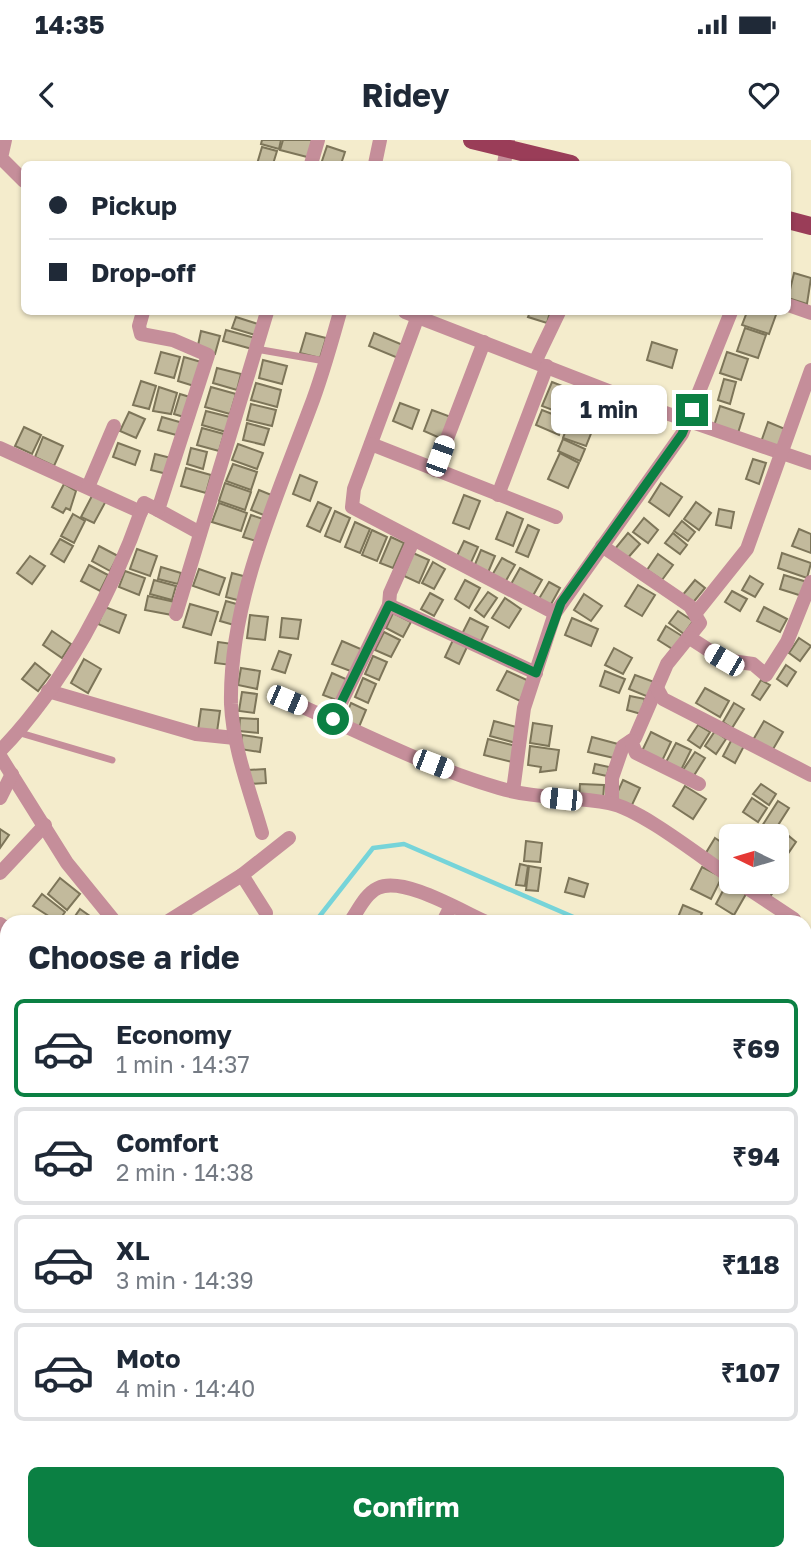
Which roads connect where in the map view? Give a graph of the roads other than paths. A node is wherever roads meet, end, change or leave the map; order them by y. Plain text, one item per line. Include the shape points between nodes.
1 (5, 140) edge
2 (318, 140) edge
3 (380, 140) edge
4 (472, 140) edge
5 (506, 151) edge
6 (312, 161) edge
7 (376, 161) edge
8 (556, 161) edge
9 (21, 178) edge
10 (791, 221) edge
11 (811, 226) edge
12 (791, 306) edge
13 (811, 313) edge
14 (142, 315) edge
15 (266, 315) edge
16 (339, 315) edge
17 (412, 315) edge
18 (558, 315) edge
19 (730, 315) edge
20 (435, 317) edge
21 (484, 342) junction
22 (255, 349) junction
23 (325, 361) junction
24 (541, 364) junction
25 (811, 370) edge
26 (687, 420) junction
27 (114, 426) dead end
28 (370, 444) junction
29 (0, 448) edge
30 (782, 453) junction
31 (811, 463) edge
32 (435, 470) junction
33 (88, 487) junction
34 (498, 495) junction
35 (158, 510) junction
36 (141, 512) junction
37 (556, 517) dead end
38 (200, 533) junction
39 (413, 541) junction
40 (602, 547) junction
41 (811, 582) edge
42 (389, 605) junction
43 (555, 613) junction
44 (176, 614) dead end
45 (695, 614) junction
46 (690, 638) junction
47 (536, 673) junction
48 (657, 688) junction
49 (48, 691) junction
50 (287, 700) dead end
51 (333, 719) junction
52 (17, 732) junction
53 (235, 738) junction
54 (631, 741) junction
55 (0, 753) edge
56 (112, 760) dead end
57 (12, 774) junction
58 (811, 775) edge
59 (699, 784) dead end
60 (513, 791) junction
61 (0, 798) edge
62 (612, 803) junction
63 (45, 825) junction
64 (262, 833) dead end
65 (289, 838) dead end
66 (719, 869) edge
67 (0, 873) edge
68 (242, 874) junction
69 (756, 894) edge
70 (451, 906) junction
71 (266, 913) dead end
72 (109, 915) edge
73 (178, 915) edge
74 (355, 915) edge
75 (446, 915) edge
76 (471, 915) edge
77 (788, 915) edge

1 - 9 street via 1,158
2 - 6 street
3 - 7 street
4 - 5 main road
5 - 8 main road
10 - 11 main road
12 - 13 street
14 - 35 street via 141,334 173,340 208,355
15 - 22 street
16 - 23 street
17 - 28 street
18 - 24 street
19 - 26 street
20 - 21 street
21 - 24 street
21 - 32 street
22 - 23 lane
22 - 38 street
23 - 53 street via 274,499 241,617 232,680
24 - 26 street
24 - 34 street
25 - 30 street
26 - 30 street
26 - 40 street
27 - 33 street
28 - 32 street
28 - 39 street via 352,507
29 - 33 street
30 - 31 street
30 - 45 street via 747,549
32 - 34 street
33 - 36 street
34 - 37 street
35 - 36 street via 144,503
35 - 38 street
36 - 49 street via 86,629
38 - 44 street
39 - 42 street
39 - 43 street
40 - 43 street
40 - 45 street
41 - 46 street via 787,642 766,675 753,664 724,660
42 - 47 street
42 - 51 street
43 - 47 street
45 - 46 street via 700,623
46 - 48 street via 667,664
47 - 60 street via 524,708
48 - 54 street
48 - 58 street via 663,699
49 - 52 street
49 - 53 street via 195,734
50 - 51 street
51 - 60 street via 416,757
52 - 55 street
52 - 56 lane
53 - 64 street
54 - 59 street via 636,753
54 - 62 street via 618,758 610,791
55 - 57 street
57 - 61 street
57 - 63 street
60 - 62 street
62 - 66 street
63 - 67 street
63 - 72 street via 67,863
65 - 68 street
68 - 71 street
68 - 73 street
69 - 77 street
70 - 74 street via 387,885 367,897
70 - 75 street
70 - 76 street

